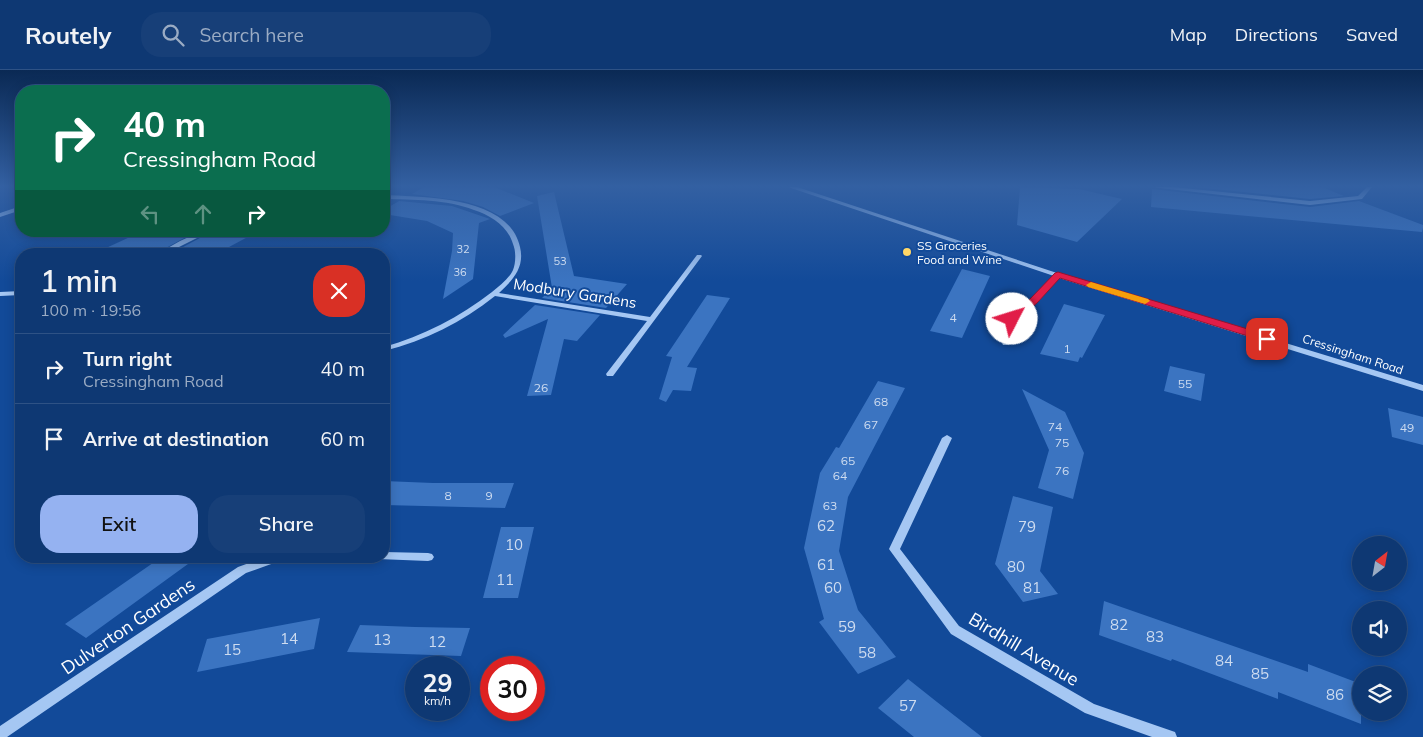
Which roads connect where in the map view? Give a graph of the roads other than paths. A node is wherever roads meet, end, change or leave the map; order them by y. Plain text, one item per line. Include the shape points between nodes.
1 (494, 218) edge
2 (885, 218) edge
3 (194, 237) edge
4 (171, 248) edge
5 (699, 256) dead end
6 (1058, 275) junction
7 (15, 293) edge
8 (0, 294) edge
9 (494, 294) junction
10 (652, 320) junction
11 (1006, 343) dead end
12 (390, 348) edge
13 (610, 374) dead end
14 (1423, 388) edge
15 (948, 438) dead end
16 (390, 556) edge
17 (428, 557) dead end
18 (262, 563) edge
19 (0, 734) edge
20 (1170, 737) edge

1 - 9 street via 514,235 519,249 516,269
2 - 6 street, Cressingham Road
3 - 4 street
5 - 10 street, Modbury Gardens
6 - 11 street via 1012,319
6 - 14 street, Cressingham Road
7 - 8 street
9 - 10 street, Modbury Gardens
9 - 12 street via 453,322
10 - 13 street, Modbury Gardens
15 - 20 street, Birdhill Avenue via 894,549 955,630 1090,709
16 - 17 street
18 - 19 street, Dulverton Gardens via 242,570

